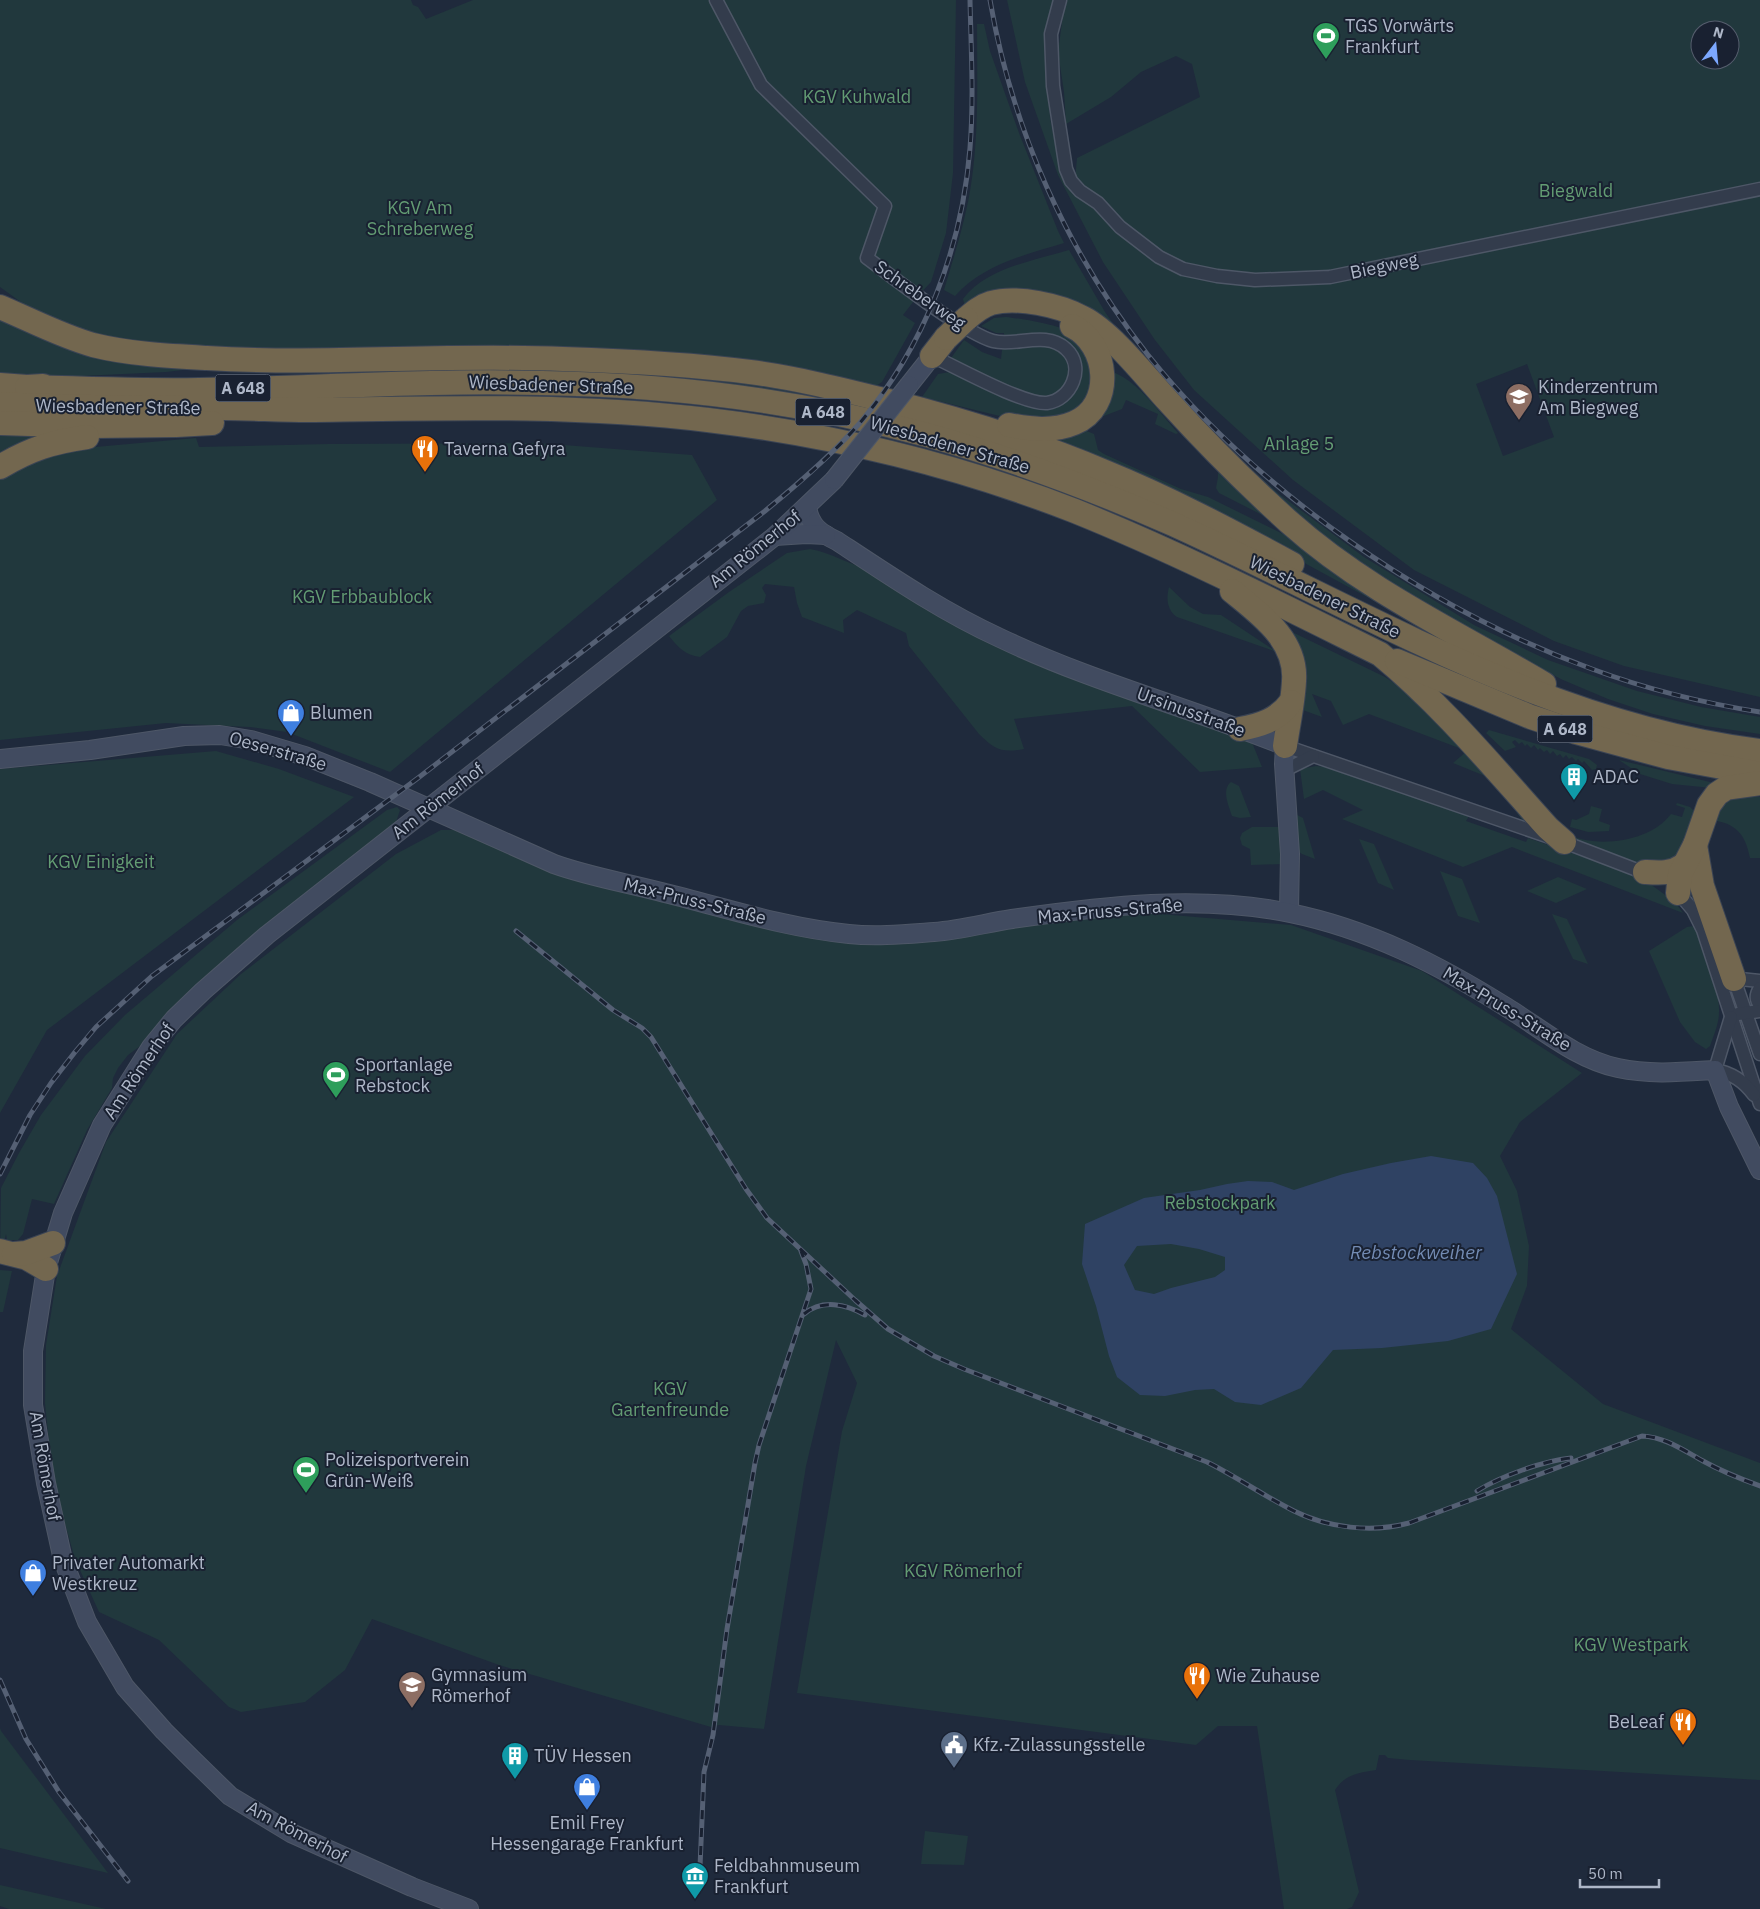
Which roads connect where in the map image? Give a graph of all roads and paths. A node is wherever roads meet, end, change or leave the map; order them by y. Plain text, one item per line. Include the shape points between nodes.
1 (716, 0) edge
2 (1060, 0) edge
3 (1760, 188) edge
4 (0, 296) edge
5 (0, 307) edge
6 (966, 319) junction
7 (38, 323) junction
8 (939, 347) junction
9 (284, 360) junction
10 (0, 385) edge
11 (27, 387) junction
12 (0, 404) edge
13 (303, 410) junction
14 (937, 414) junction
15 (0, 423) edge
16 (176, 425) junction
17 (0, 467) edge
18 (807, 507) junction
19 (775, 536) junction
20 (832, 538) junction
21 (1202, 566) junction
22 (1401, 634) junction
23 (1380, 654) junction
24 (1292, 697) junction
25 (1598, 715) junction
26 (1240, 729) junction
27 (1760, 751) edge
28 (1297, 755) junction
29 (0, 759) edge
30 (1760, 774) edge
31 (1760, 783) edge
32 (430, 808) junction
33 (1564, 842) junction
34 (1689, 855) junction
35 (1645, 872) junction
36 (1678, 892) junction
37 (1289, 912) junction
38 (1760, 980) edge
39 (1729, 986) junction
40 (1760, 988) edge
41 (1760, 1005) edge
42 (1760, 1011) edge
43 (1745, 1012) junction
44 (1731, 1017) junction
45 (1760, 1054) edge
46 (1715, 1070) junction
47 (1760, 1104) edge
48 (1760, 1170) edge
49 (53, 1243) junction
50 (7, 1252) edge
51 (46, 1269) junction
52 (469, 1909) edge

1 - 8 street, Schreberweg via 762,85 885,206 867,258 944,315 985,338 1058,343 1072,356 1075,376 1068,392 1060,400 1036,402 970,374
2 - 3 street, Biegweg via 1051,34 1053,86 1061,146 1071,181 1158,257 1183,269 1255,280 1330,277
4 - 7 highway
5 - 7 highway
6 - 8 highway, bridge
6 - 14 highway via 989,312 1010,311 1062,322 1076,329 1088,338 1098,356 1102,369 1101,388 1092,409 1083,418 1056,428 1031,429
6 - 25 highway via 992,303 1021,301 1067,311 1091,322 1128,357 1206,443 1311,540 1403,604
7 - 9 highway via 94,345 118,350
8 - 18 main road, Am Römerhof, bridge via 834,480
9 - 11 highway, A 648
9 - 14 highway via 483,357 650,363 751,372 847,391
10 - 11 highway, A 648
11 - 22 highway, Wiesbadener Straße / A 648 via 201,390 458,382 545,383 633,386 719,395 832,413 926,434 1057,477 1172,524
12 - 13 highway, Wiesbadener Straße / A 648 via 69,408
13 - 16 highway, A 648 via 241,422
13 - 21 highway, Wiesbadener Straße / A 648 via 631,412 709,420 834,440 900,455 1010,489 1071,510
14 - 22 highway via 1036,445 1170,501 1320,581
15 - 16 highway, A 648
16 - 17 highway, A 648 via 61,441 25,452
18 - 19 main road, Am Römerhof
18 - 20 main road, Ursinusstraße via 826,524
19 - 20 main road, Ursinusstraße via 806,534
19 - 32 main road, Am Römerhof
20 - 26 main road, Ursinusstraße via 947,611 999,638 1050,660
21 - 23 highway, A 648
21 - 24 highway via 1256,611 1280,636 1293,659
22 - 25 highway, Wiesbadener Straße / A 648 via 1519,687
23 - 30 highway, Wiesbadener Straße / A 648 via 1531,717 1576,732 1668,756
23 - 33 highway via 1440,710
24 - 26 highway via 1286,709 1271,721
24 - 28 highway
25 - 27 highway, Wiesbadener Straße / A 648 via 1670,735
26 - 28 main road, Ursinusstraße
28 - 33 street, Ursinusstraße
28 - 37 main road via 1284,764 1290,854
29 - 32 main road, Oeserstraße via 184,736 220,735 251,740 305,756
31 - 34 highway via 1726,788 1717,794
32 - 37 main road, Max-Pruss-Straße via 569,870 757,918 851,934 934,932 1106,908 1176,903
32 - 49 main road, Am Römerhof via 268,935 174,1018 151,1046 102,1125
33 - 35 street, Ursinusstraße
34 - 35 highway via 1672,871
34 - 36 highway via 1678,880
34 - 39 highway via 1702,886
35 - 36 street, Ursinusstraße
36 - 39 street, Ursinusstraße via 1693,910
37 - 46 main road, Max-Pruss-Straße via 1329,922 1413,954 1452,974 1574,1051 1616,1068 1650,1073
38 - 39 street
39 - 43 street
39 - 44 street
40 - 41 street via 1756,998
42 - 43 street
43 - 44 street
43 - 45 street
44 - 46 street
44 - 47 street
46 - 47 street, Max-Pruss-Straße via 1739,1079
46 - 48 main road
49 - 50 highway via 26,1253
49 - 51 main road, Am Römerhof
50 - 51 highway
51 - 52 main road, Am Römerhof via 33,1351 33,1405 46,1483 63,1560 87,1622 125,1687 230,1796 291,1833

